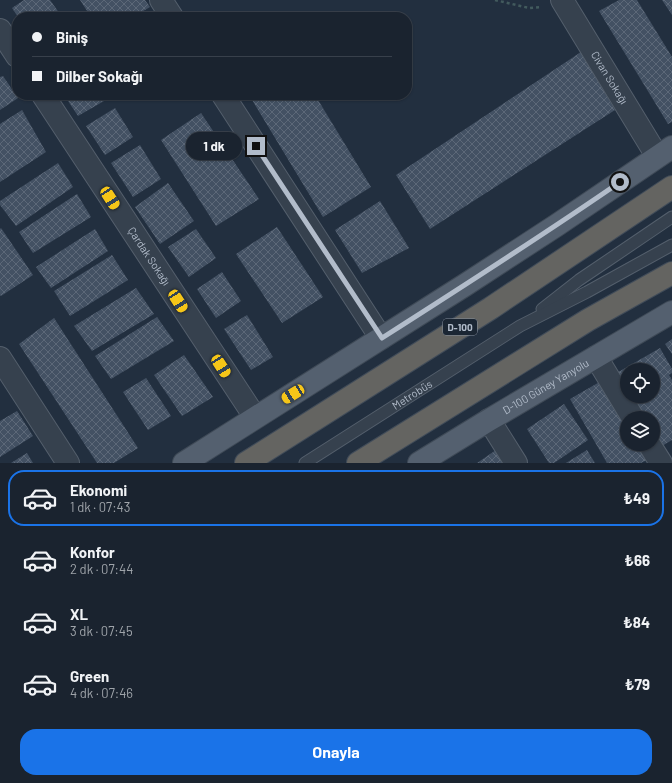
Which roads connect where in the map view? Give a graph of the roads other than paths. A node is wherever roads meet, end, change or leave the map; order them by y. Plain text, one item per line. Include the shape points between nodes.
1 (161, 0) edge
2 (555, 2) edge
3 (169, 12) edge
4 (0, 30) edge
5 (12, 48) edge
6 (45, 100) edge
7 (226, 100) edge
8 (664, 151) edge
9 (672, 187) edge
10 (672, 217) edge
11 (672, 245) edge
12 (672, 273) edge
13 (672, 312) edge
14 (520, 326) junction
15 (382, 338) junction
16 (596, 357) junction
17 (0, 358) edge
18 (629, 411) edge
19 (255, 417) junction
20 (489, 420) junction
21 (653, 451) edge
22 (68, 463) edge
23 (184, 463) edge
24 (246, 463) edge
25 (305, 463) edge
26 (358, 463) edge
27 (420, 463) edge
28 (516, 463) edge
29 (661, 463) edge

1 - 3 street
2 - 8 street, Civan Sokağı
4 - 5 street
6 - 19 street, Çardak Sokağı
7 - 15 street
8 - 15 main road via 544,234
9 - 24 highway, D-100 via 491,308
10 - 14 lane, Metrobüs via 579,280
11 - 14 lane, Metrobüs
12 - 26 highway via 588,320
13 - 16 main road, D-100 Güney Yanyolu
14 - 25 lane, Metrobüs
15 - 19 main road
16 - 18 street
16 - 20 main road, D-100 Güney Yanyolu
17 - 22 street
19 - 23 main road
20 - 27 main road, D-100 Güney Yanyolu
20 - 28 street
21 - 29 street

